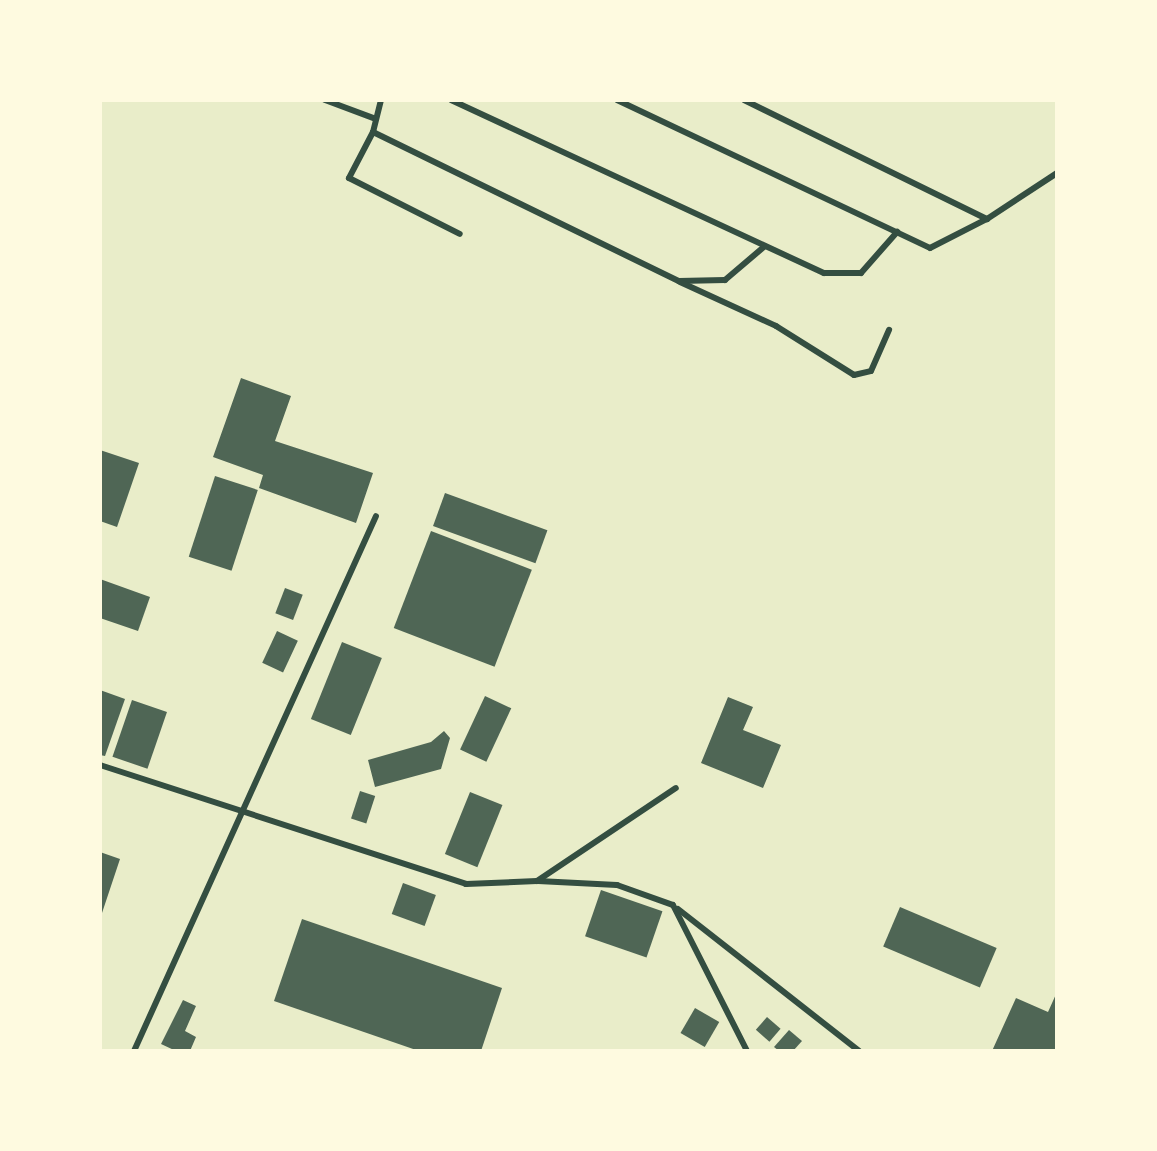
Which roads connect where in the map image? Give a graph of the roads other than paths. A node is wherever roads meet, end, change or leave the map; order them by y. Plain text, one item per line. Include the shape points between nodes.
1 (325, 100) edge
2 (381, 100) edge
3 (451, 100) edge
4 (616, 100) edge
5 (744, 100) edge
6 (376, 119) junction
7 (373, 132) junction
8 (1057, 173) edge
9 (987, 219) junction
10 (896, 232) junction
11 (460, 234) dead end
12 (766, 246) junction
13 (678, 281) junction
14 (889, 330) dead end
15 (376, 516) dead end
16 (100, 765) edge
17 (676, 788) dead end
18 (241, 810) junction
19 (537, 881) junction
20 (673, 905) junction
21 (134, 1051) edge
22 (748, 1051) edge
23 (859, 1051) edge

1 - 6 lane
2 - 6 lane
3 - 12 lane
4 - 10 lane
5 - 9 lane
6 - 7 lane
7 - 11 lane via 348,178
7 - 13 lane
8 - 9 lane
9 - 10 lane via 930,248
10 - 12 lane via 860,272 824,273
12 - 13 lane via 725,280
13 - 14 lane via 776,326 854,375 872,371
15 - 18 lane
16 - 18 lane
17 - 19 lane
18 - 19 lane via 466,884
18 - 21 lane
19 - 20 lane via 617,884
20 - 22 lane
20 - 23 lane

